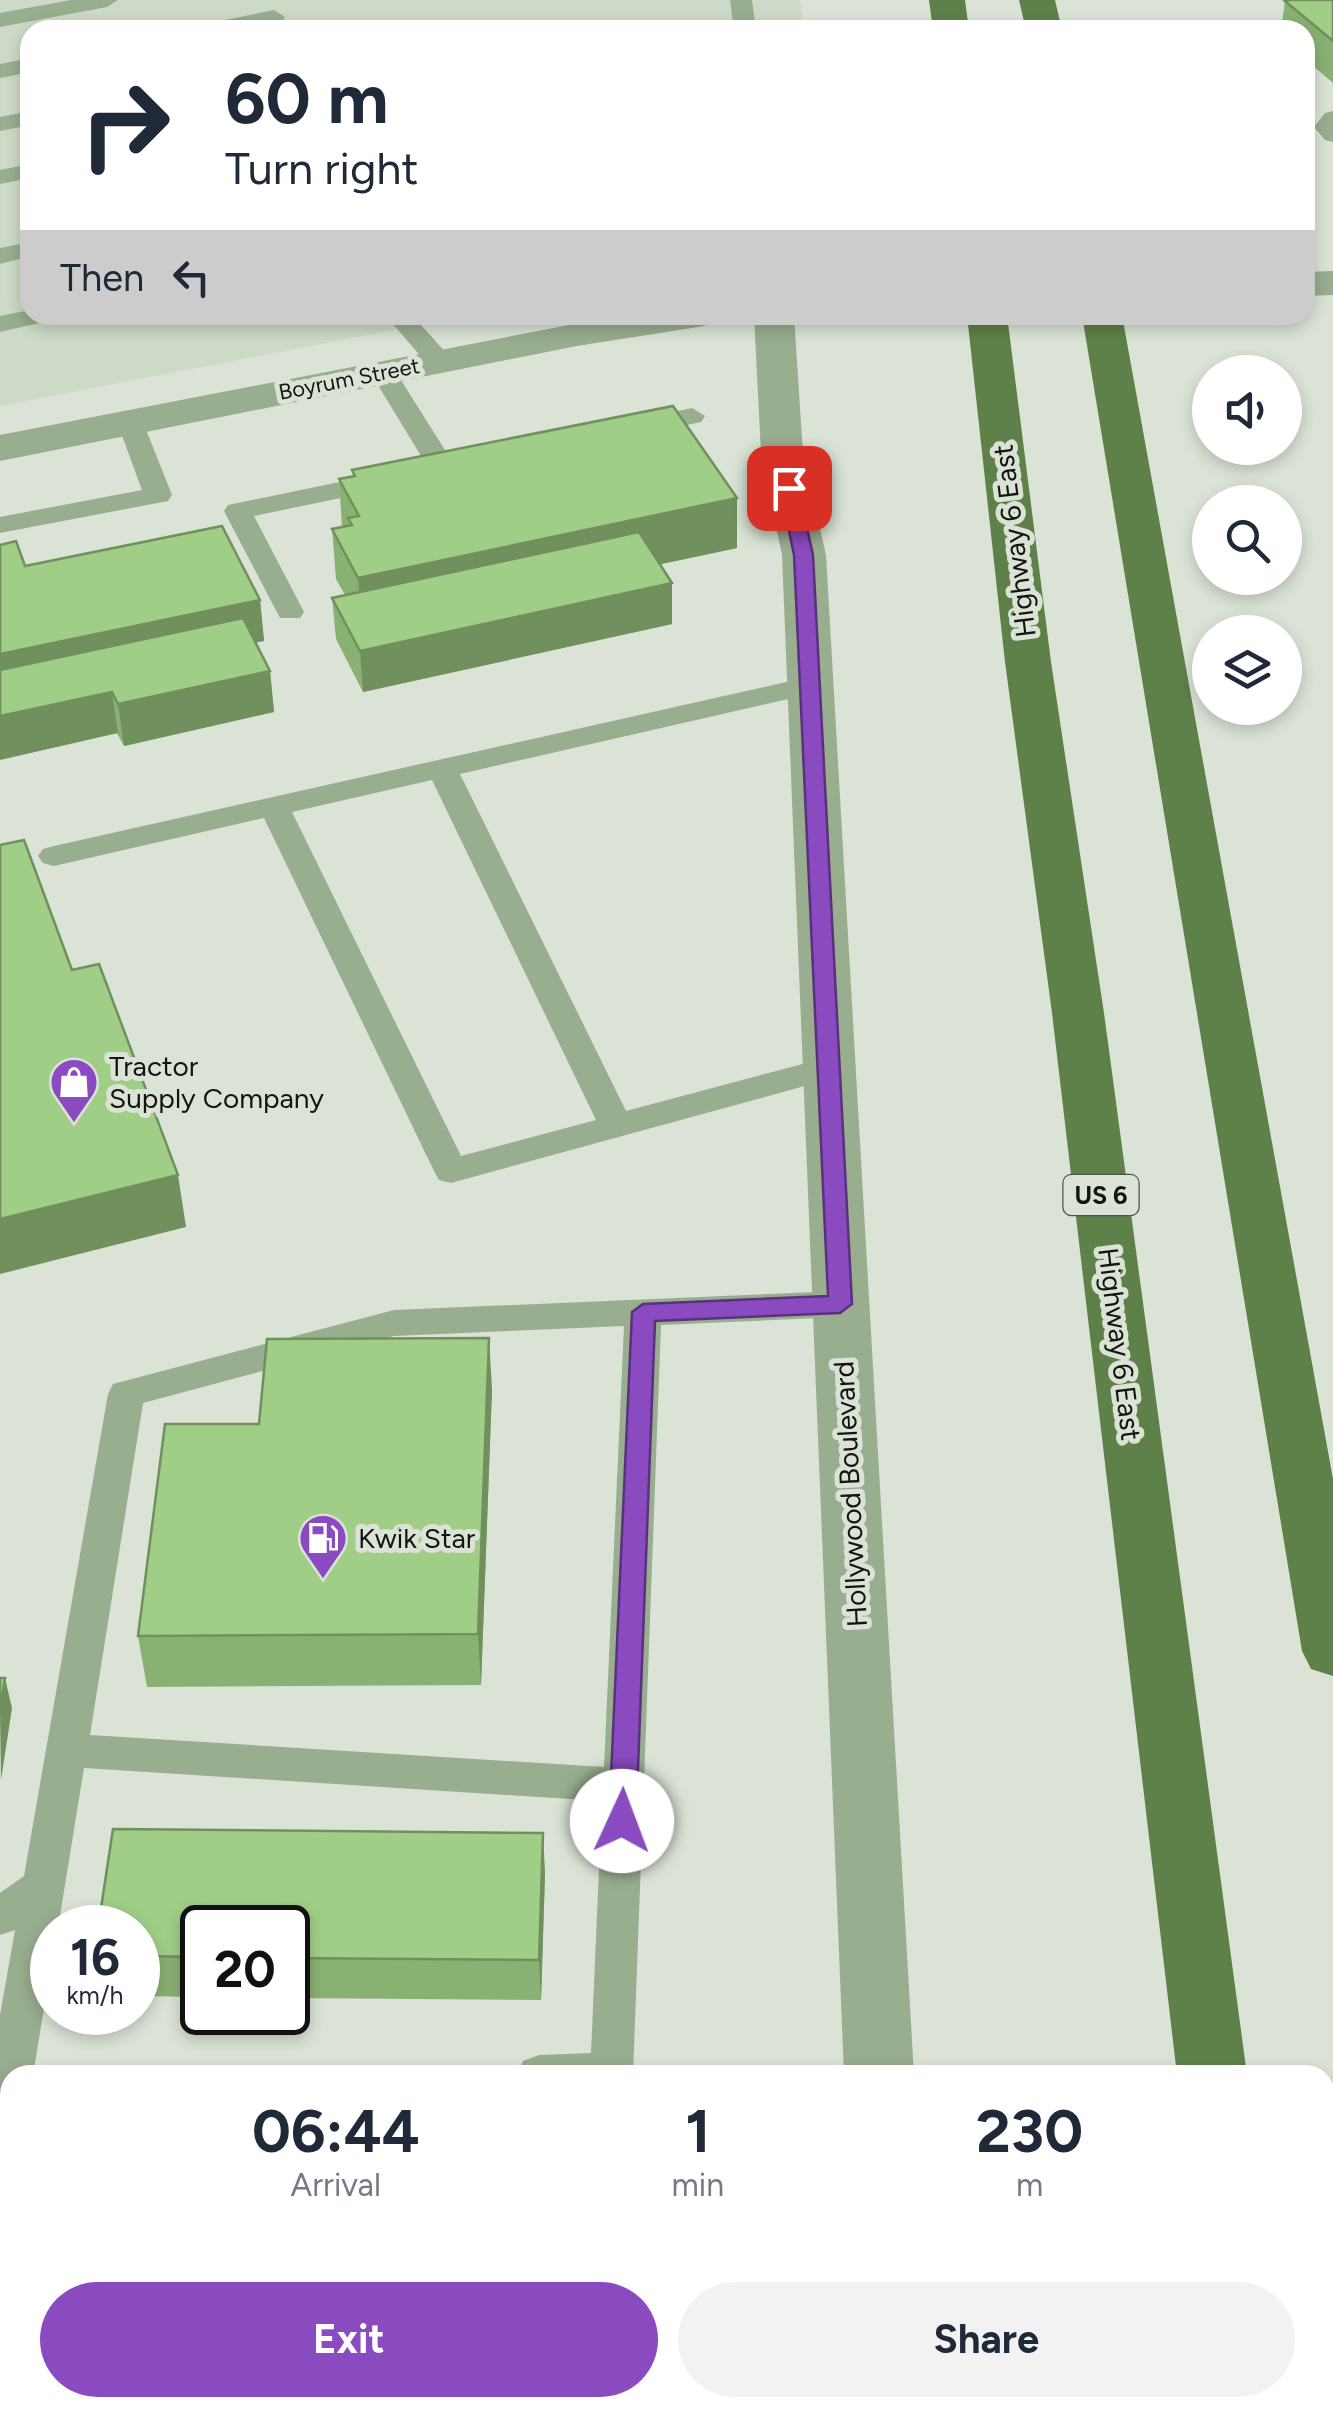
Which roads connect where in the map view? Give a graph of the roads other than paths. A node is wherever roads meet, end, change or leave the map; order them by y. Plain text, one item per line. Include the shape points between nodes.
1 (107, 0) edge
2 (0, 20) edge
3 (1333, 118) edge
4 (1333, 135) edge
5 (407, 325) edge
6 (641, 325) edge
7 (775, 325) edge
8 (988, 325) edge
9 (1104, 325) edge
10 (438, 361) junction
11 (383, 372) junction
12 (692, 416) dead end
13 (130, 422) junction
14 (615, 432) edge
15 (0, 448) edge
16 (500, 456) edge
17 (442, 468) junction
18 (0, 525) edge
19 (290, 612) dead end
20 (810, 686) junction
21 (442, 769) junction
22 (274, 806) junction
23 (54, 856) dead end
24 (829, 1068) junction
25 (617, 1127) junction
26 (840, 1304) junction
27 (643, 1312) junction
28 (1333, 1651) edge
29 (67, 1750) junction
30 (624, 1786) junction
31 (44, 1885) junction
32 (0, 1917) edge
33 (13, 2065) edge
34 (612, 2065) edge
35 (878, 2065) edge
36 (1211, 2065) edge

1 - 2 lane
3 - 4 lane via 1326,127
5 - 10 lane
6 - 10 street, Boyrum Street
7 - 20 street, Hollywood Boulevard via 782,454 804,555
8 - 36 main road, Highway 6 East / US 6
9 - 28 main road
10 - 11 street, Boyrum Street
11 - 13 street, Boyrum Street
11 - 17 lane
12 - 14 lane
13 - 15 street, Boyrum Street
13 - 18 lane via 158,495
16 - 17 lane
17 - 19 lane via 238,511
20 - 21 lane
20 - 24 street, Hollywood Boulevard
21 - 22 lane
21 - 25 lane
22 - 23 lane
22 - 25 lane via 450,1171
24 - 25 lane
24 - 26 street, Hollywood Boulevard
26 - 27 lane
26 - 35 street, Hollywood Boulevard
27 - 29 lane via 394,1323 126,1394
27 - 30 lane
29 - 30 lane
29 - 31 lane
30 - 34 lane
31 - 32 lane
31 - 33 lane

